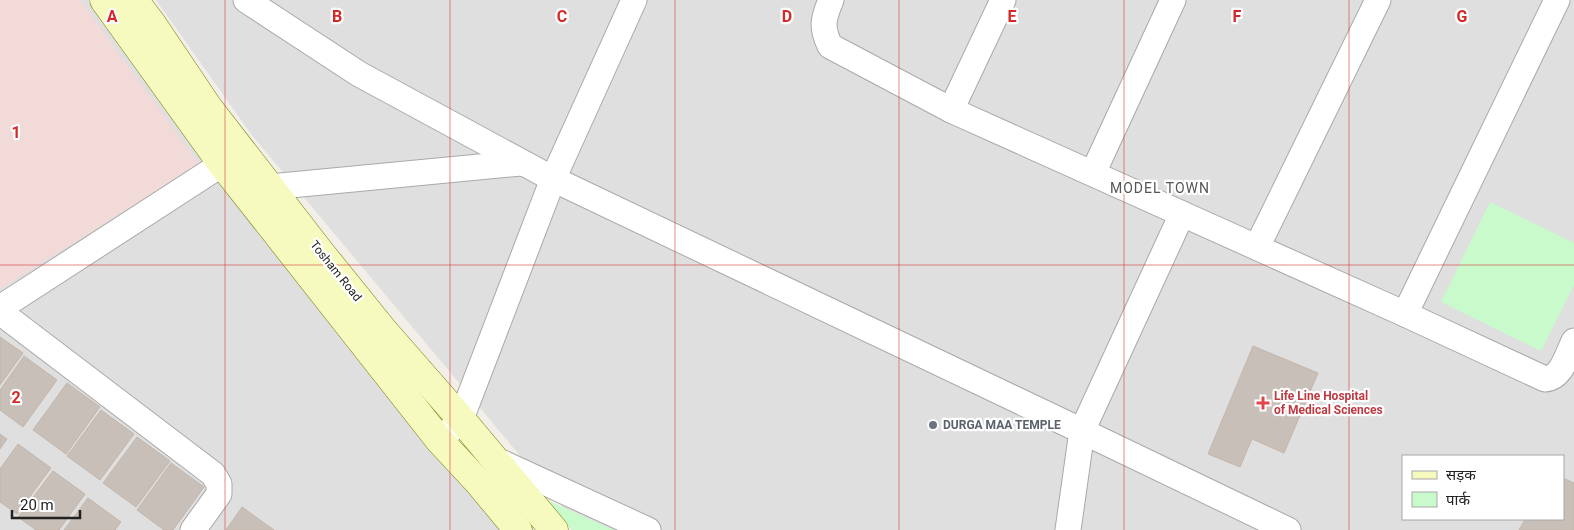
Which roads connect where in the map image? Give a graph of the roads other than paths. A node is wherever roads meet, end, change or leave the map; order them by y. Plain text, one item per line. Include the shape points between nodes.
1 (104, 0) edge
2 (134, 0) edge
3 (246, 0) edge
4 (634, 0) edge
5 (831, 0) edge
6 (1003, 0) edge
7 (1173, 0) edge
8 (1378, 0) edge
9 (1557, 0) edge
10 (951, 110) junction
11 (521, 162) junction
12 (222, 164) junction
13 (1093, 173) junction
14 (553, 179) junction
15 (270, 187) junction
16 (1182, 214) junction
17 (1257, 247) junction
18 (0, 308) edge
19 (0, 312) edge
20 (1405, 314) junction
21 (1571, 357) edge
22 (461, 419) junction
23 (1082, 431) junction
24 (440, 440) junction
25 (494, 458) junction
26 (193, 530) edge
27 (518, 530) edge
28 (554, 530) edge
29 (648, 530) edge
30 (1068, 530) edge
31 (1288, 530) edge

1 - 12 main road, Tosham Road
2 - 15 main road, Tosham Road via 208,107
3 - 11 street via 359,74
4 - 14 street
5 - 10 street via 824,18 824,33 830,46
6 - 10 street
7 - 13 street
8 - 17 street
9 - 20 street
10 - 13 street
11 - 14 street
11 - 15 street
12 - 18 street
12 - 24 main road, Tosham Road
13 - 16 street
14 - 22 street
14 - 23 street
15 - 22 main road, Tosham Road via 384,331
16 - 17 street
16 - 23 street
17 - 20 street
19 - 26 street via 213,474 219,484 219,494
20 - 21 street via 1545,379 1559,374
22 - 24 street
22 - 25 main road, Tosham Road
23 - 30 street
23 - 31 street
24 - 27 main road, Tosham Road
25 - 28 main road, Tosham Road
25 - 29 street

